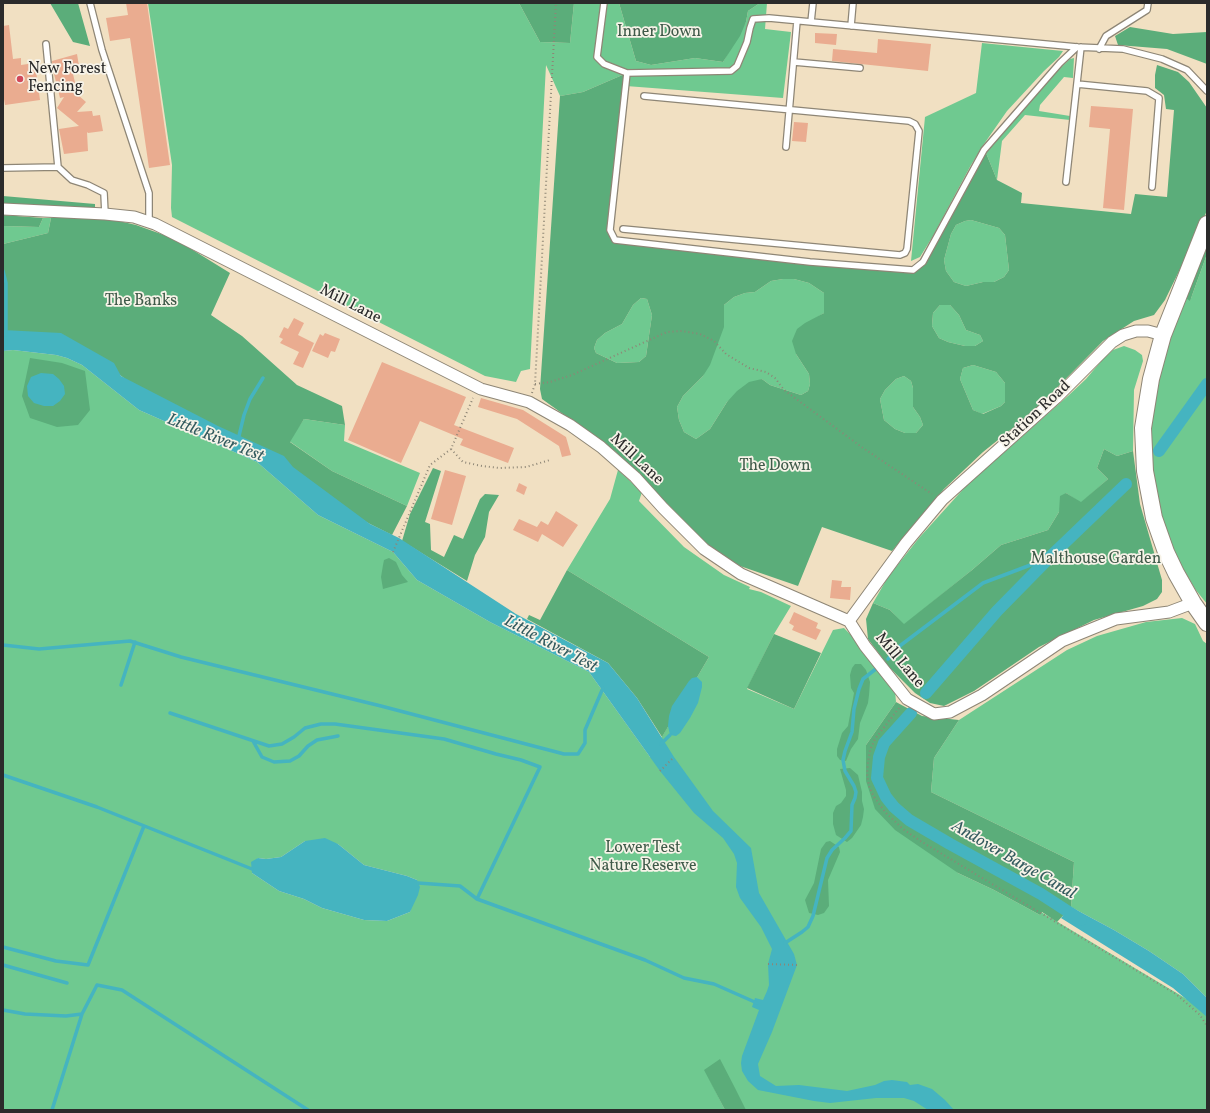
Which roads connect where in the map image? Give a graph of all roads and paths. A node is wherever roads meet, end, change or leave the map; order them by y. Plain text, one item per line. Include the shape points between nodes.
1 (90, 3) edge
2 (556, 3) edge
3 (604, 3) edge
4 (813, 3) edge
5 (853, 3) edge
6 (1148, 3) edge
7 (798, 20) junction
8 (811, 22) junction
9 (851, 26) junction
10 (46, 44) dead end
11 (1079, 47) junction
12 (1099, 49) junction
13 (794, 62) junction
14 (860, 68) dead end
15 (627, 73) junction
16 (1077, 84) junction
17 (1207, 91) edge
18 (644, 96) dead end
19 (789, 109) junction
20 (786, 147) dead end
21 (58, 167) junction
22 (3, 168) edge
23 (1066, 182) dead end
24 (1152, 187) dead end
25 (3, 209) edge
26 (104, 214) junction
27 (149, 222) junction
28 (1207, 224) edge
29 (623, 229) dead end
30 (1163, 335) junction
31 (535, 384) junction
32 (474, 396) dead end
33 (529, 402) junction
34 (451, 449) junction
35 (550, 460) dead end
36 (942, 500) junction
37 (393, 552) dead end
38 (1193, 603) junction
39 (849, 621) junction
40 (1207, 623) edge
41 (907, 699) junction
42 (674, 757) dead end
43 (660, 771) dead end
44 (768, 964) dead end
45 (797, 965) dead end
46 (1207, 1026) edge

1 - 27 lane via 102,50 149,193
2 - 31 path
3 - 15 lane via 597,57 604,64
4 - 8 lane
5 - 9 lane
6 - 12 lane via 1147,10 1106,36
7 - 8 lane
7 - 13 lane
7 - 15 lane via 753,19 740,60 731,71
8 - 9 lane
9 - 11 lane
10 - 21 lane
11 - 12 lane
11 - 15 lane via 1060,63 984,150 923,262 913,270 810,262 616,240 610,230
11 - 16 lane
12 - 17 lane via 1123,49 1162,59 1187,70
13 - 14 lane
13 - 19 lane
16 - 23 lane
16 - 24 lane via 1147,91 1159,98
18 - 19 lane
19 - 20 lane
19 - 29 lane via 909,121 916,124 919,131 908,249 905,253 900,255
21 - 22 lane
21 - 26 lane via 72,180 104,193
25 - 26 street, Mill Lane
26 - 27 street, Mill Lane via 134,216
27 - 33 street, Mill Lane via 481,388
28 - 30 street
30 - 36 street, Station Road via 1136,331 1112,342 1056,398
30 - 38 street via 1151,379 1143,428 1145,471 1154,518 1166,552
31 - 33 path
31 - 36 path via 572,375 667,332 700,334 714,341 726,354 749,368 766,372 775,378 784,390 863,448
32 - 34 path
33 - 39 street, Mill Lane via 570,425 601,447 635,477 704,548 741,574
34 - 35 path via 463,462 482,466 526,467
34 - 37 path via 430,465
36 - 39 street, Station Road via 906,543
38 - 40 street
38 - 41 street, Mill Lane via 1169,612 1116,618 1062,641 982,695 950,712 934,714
39 - 41 street, Mill Lane via 865,646
41 - 46 path via 875,739 870,750 867,774 869,786 886,813 922,842 1176,994 1200,1015
42 - 43 path
44 - 45 path

